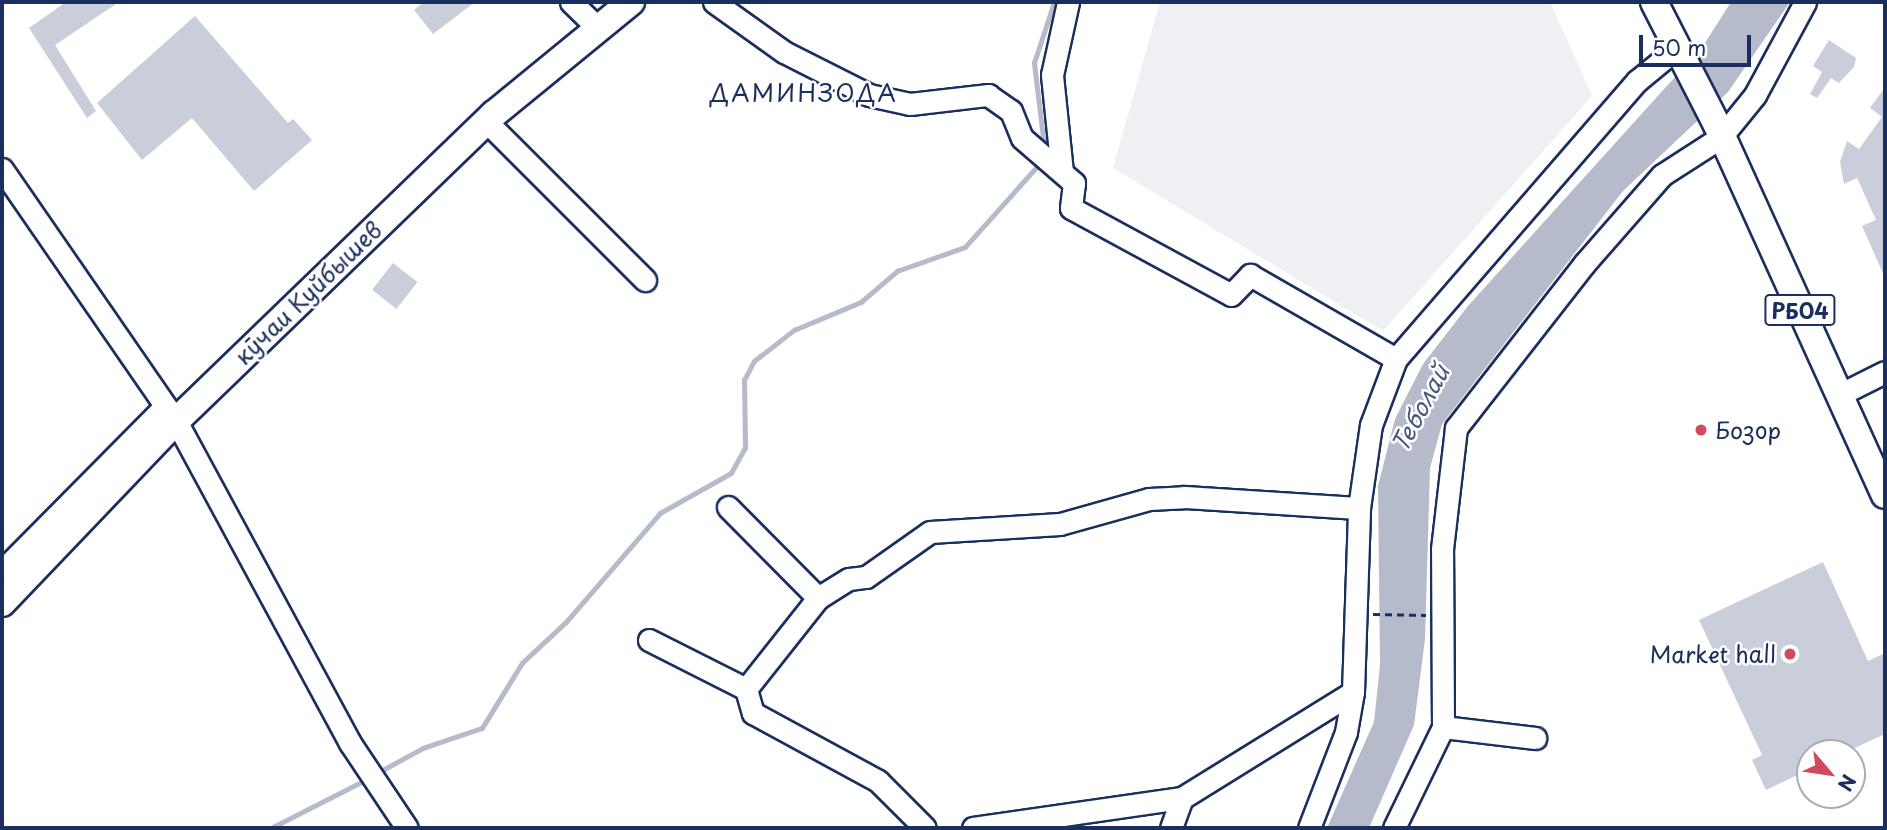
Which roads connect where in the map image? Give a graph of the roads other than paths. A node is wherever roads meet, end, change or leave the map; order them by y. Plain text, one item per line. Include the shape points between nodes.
1 (631, 2) edge
2 (713, 2) edge
3 (1068, 2) edge
4 (1654, 2) edge
5 (1661, 2) edge
6 (1805, 2) edge
7 (579, 4) edge
8 (599, 29) junction
9 (1677, 48) junction
10 (486, 121) junction
11 (1719, 131) junction
12 (1049, 161) junction
13 (2, 169) edge
14 (645, 280) dead end
15 (1396, 359) junction
16 (1885, 372) edge
17 (1839, 395) junction
18 (171, 414) junction
19 (1885, 495) edge
20 (727, 507) dead end
21 (1359, 508) junction
22 (2, 571) edge
23 (818, 598) junction
24 (2, 603) edge
25 (649, 640) dead end
26 (746, 689) junction
27 (1353, 692) junction
28 (1443, 727) junction
29 (1535, 738) dead end
30 (1182, 798) junction
31 (407, 828) edge
32 (925, 828) edge
33 (973, 828) edge
34 (1171, 828) edge
35 (1309, 828) edge
36 (1394, 828) edge

1 - 8 main road, кӯчаи Куйбышев
2 - 12 street via 784,52 869,95 910,104 988,95 1011,111 1023,138
3 - 12 street via 1052,75
4 - 9 main road, РБ04
5 - 9 main road, РБ04
6 - 11 street via 1755,96
7 - 8 street
8 - 10 main road, кӯчаи Куйбышев
9 - 11 main road, РБ04
9 - 15 street via 1637,81
10 - 14 street
10 - 18 main road, кӯчаи Куйбышев
11 - 17 main road, РБ04
11 - 28 street via 1662,175 1584,264 1456,428 1442,549
12 - 15 street via 1074,183 1071,208 1231,295 1250,275
13 - 18 street
15 - 21 street via 1371,425
16 - 17 street
17 - 19 main road, РБ04
18 - 22 street
18 - 24 main road, кӯчаи Куйбышев
18 - 31 street via 373,776
20 - 23 street
21 - 23 street via 1184,497 1149,499 1060,524 962,526 930,532 866,577 849,579
21 - 27 street
23 - 26 street
25 - 26 street
26 - 32 street via 753,713 878,781
27 - 30 street
27 - 35 street via 1346,732
28 - 29 street
28 - 36 street
30 - 33 street
30 - 34 street

